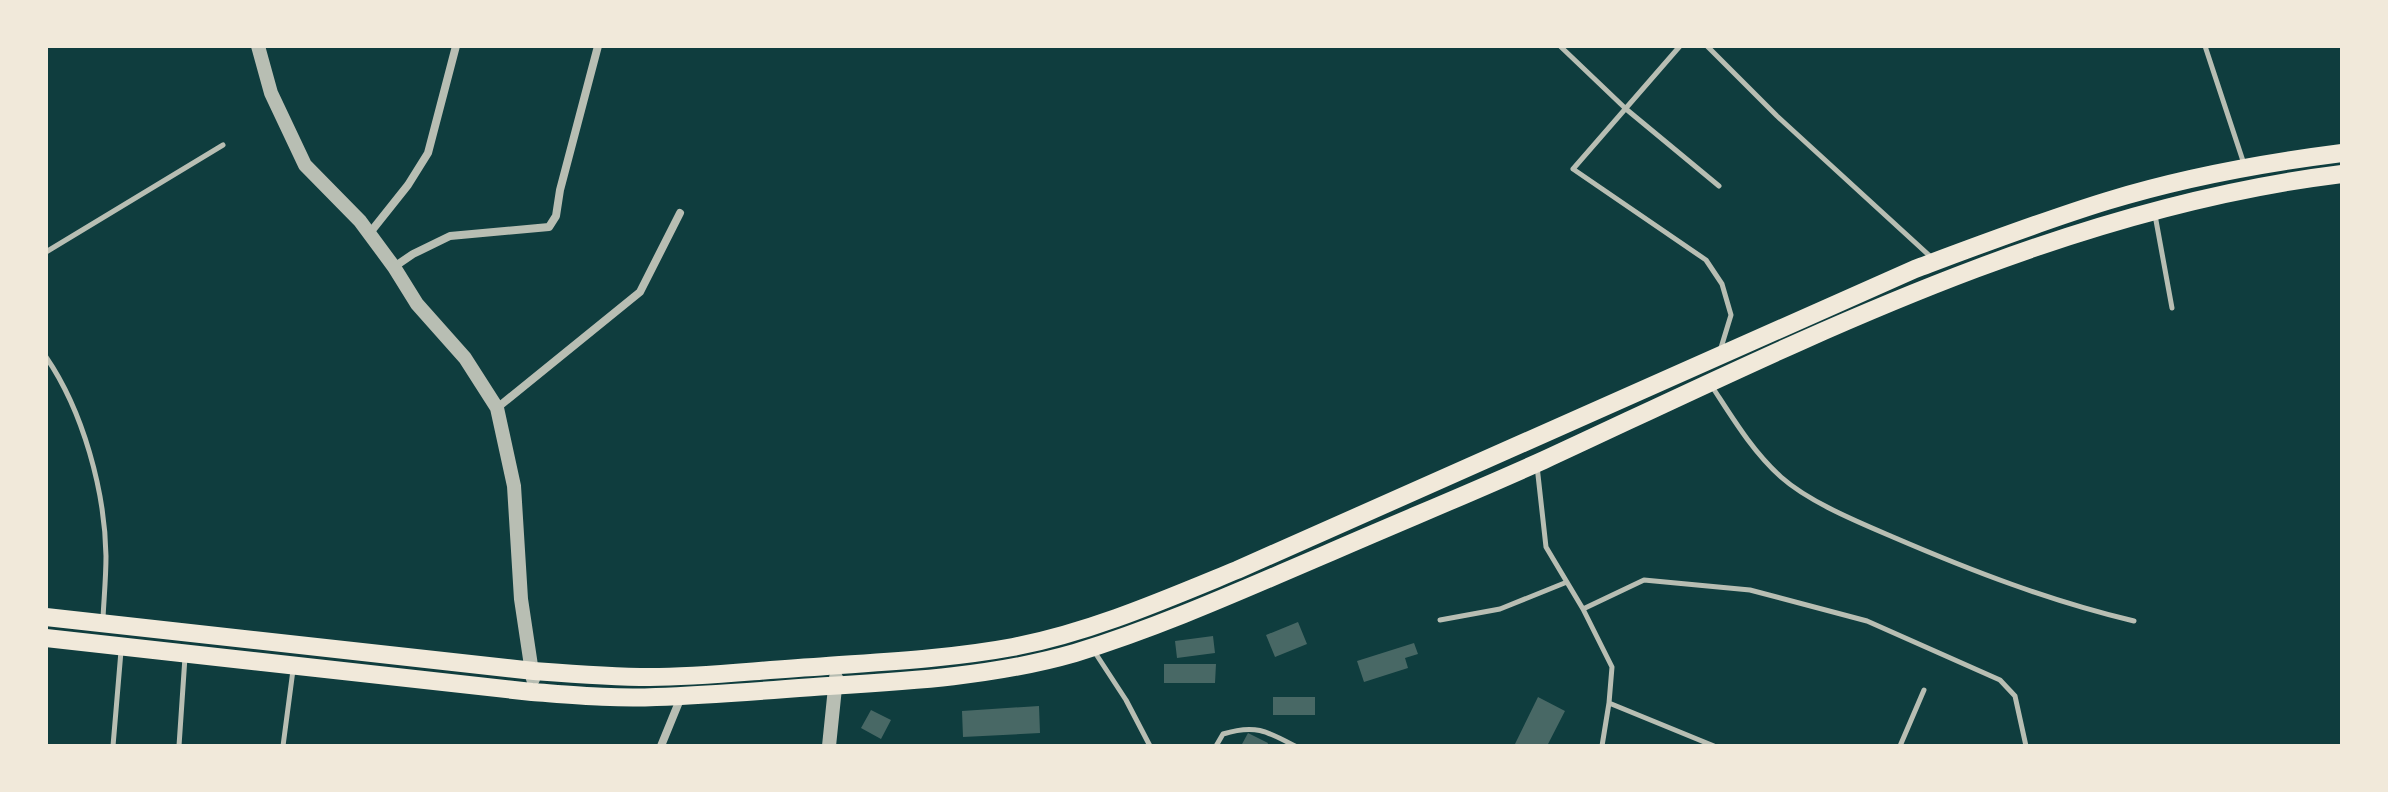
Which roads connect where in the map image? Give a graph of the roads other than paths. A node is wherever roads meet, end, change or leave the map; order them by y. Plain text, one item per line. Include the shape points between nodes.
1 (258, 46) edge
2 (456, 46) edge
3 (598, 46) edge
4 (1560, 46) edge
5 (1680, 46) edge
6 (1707, 46) edge
7 (2205, 46) edge
8 (1626, 109) junction
9 (223, 145) dead end
10 (2342, 153) edge
11 (2245, 169) junction
12 (2342, 174) edge
13 (1719, 186) dead end
14 (2154, 210) junction
15 (680, 213) dead end
16 (369, 235) junction
17 (46, 252) edge
18 (1936, 262) junction
19 (394, 267) junction
20 (1944, 280) junction
21 (2172, 308) dead end
22 (1718, 356) junction
23 (46, 357) edge
24 (1709, 383) junction
25 (497, 408) junction
26 (1537, 463) junction
27 (1567, 582) junction
28 (1583, 609) junction
29 (46, 617) edge
30 (1440, 620) dead end
31 (2134, 621) dead end
32 (103, 623) junction
33 (189, 633) junction
34 (46, 638) edge
35 (121, 646) junction
36 (1091, 647) junction
37 (185, 653) junction
38 (294, 665) junction
39 (834, 665) junction
40 (534, 671) junction
41 (741, 672) junction
42 (837, 686) junction
43 (1924, 690) dead end
44 (532, 692) junction
45 (741, 692) junction
46 (681, 696) junction
47 (1609, 703) junction
48 (113, 746) edge
49 (179, 746) edge
50 (283, 746) edge
51 (661, 746) edge
52 (829, 746) edge
53 (1150, 746) edge
54 (1216, 746) edge
55 (1295, 746) edge
56 (1602, 746) edge
57 (1714, 746) edge
58 (1900, 746) edge
59 (2026, 746) edge

1 - 16 street via 271,93 305,165
2 - 16 street via 428,153
3 - 19 street via 549,227 450,236
4 - 8 lane
5 - 8 lane
6 - 18 lane
7 - 11 lane
8 - 13 lane
8 - 22 lane via 1573,169 1706,260 1722,284 1731,315
9 - 17 lane
10 - 11 highway
11 - 18 highway via 2109,201
12 - 14 highway
14 - 20 highway
14 - 21 lane
15 - 25 street via 640,292
16 - 19 street
18 - 20 highway
18 - 22 highway
19 - 25 street
20 - 24 highway
22 - 39 highway via 1141,609 1013,647
23 - 32 lane via 62,380 102,503
24 - 26 highway
24 - 31 lane via 1754,449 1782,478 1843,516 1968,569
25 - 40 street via 514,486 521,599
26 - 27 lane via 1546,547
26 - 36 highway via 1147,629
27 - 28 lane
27 - 30 lane via 1500,609
28 - 47 lane via 1612,667
28 - 59 lane via 1644,580 1750,590 1867,621 2000,680 2015,696
29 - 32 highway
32 - 33 highway
33 - 37 lane
33 - 40 highway
34 - 35 highway
35 - 37 highway
35 - 48 lane
36 - 42 highway via 1017,667
36 - 53 lane
37 - 38 highway
37 - 49 lane
38 - 44 highway
38 - 50 lane
39 - 41 highway
39 - 42 street
40 - 41 highway via 652,677
40 - 44 street
41 - 45 highway
42 - 45 highway
42 - 52 street
43 - 58 lane
44 - 46 highway
45 - 46 highway
46 - 51 street
47 - 56 lane
47 - 57 lane
54 - 55 lane via 1223,734 1244,728 1268,732

